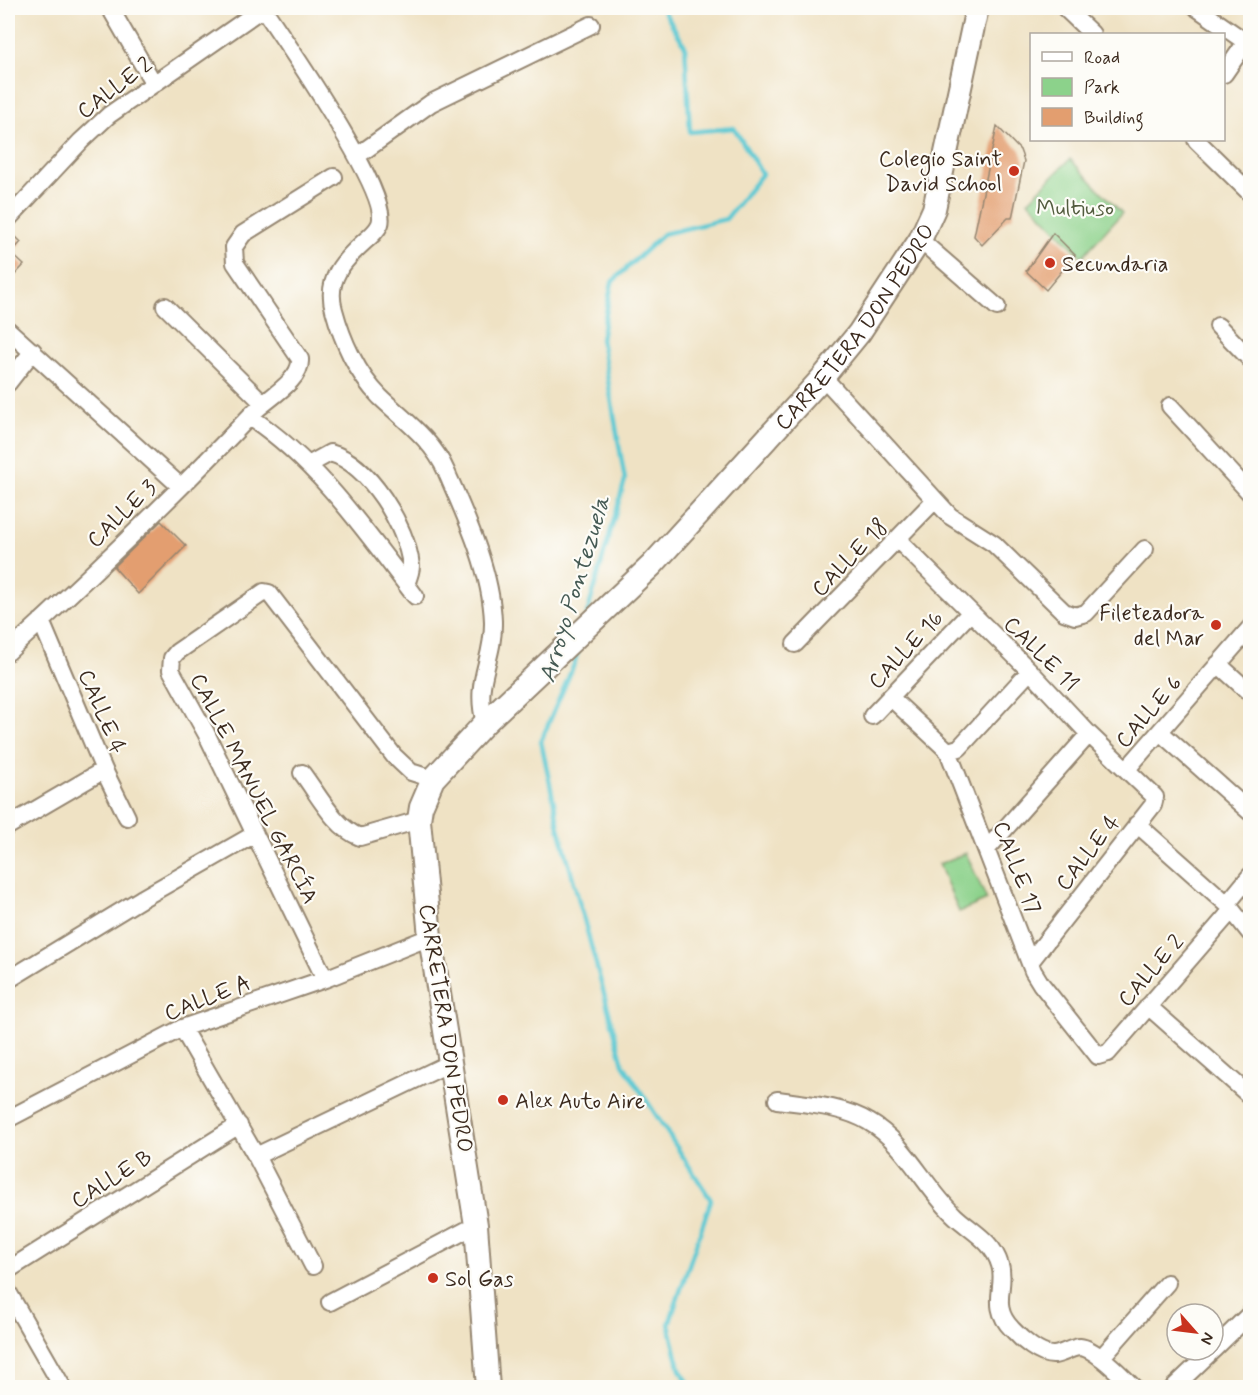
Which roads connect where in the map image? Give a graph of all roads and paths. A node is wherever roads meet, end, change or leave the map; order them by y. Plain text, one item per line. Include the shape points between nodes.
1 (110, 8) edge
2 (263, 8) edge
3 (977, 8) edge
4 (1065, 8) edge
5 (1197, 8) edge
6 (1222, 14) edge
7 (591, 25) dead end
8 (1091, 33) edge
9 (1248, 44) edge
10 (1225, 73) edge
11 (154, 84) junction
12 (1197, 141) edge
13 (357, 156) junction
14 (334, 177) dead end
15 (1251, 193) edge
16 (8, 219) edge
17 (920, 240) junction
18 (165, 306) dead end
19 (997, 307) dead end
20 (1218, 326) dead end
21 (8, 330) edge
22 (33, 351) junction
23 (1251, 359) edge
24 (823, 377) junction
25 (8, 383) edge
26 (263, 403) junction
27 (1170, 406) dead end
28 (250, 417) junction
29 (310, 464) junction
30 (180, 486) junction
31 (1251, 493) edge
32 (934, 501) junction
33 (897, 539) junction
34 (1146, 549) dead end
35 (970, 613) junction
36 (41, 621) junction
37 (1251, 628) edge
38 (795, 644) dead end
39 (8, 652) edge
40 (1218, 664) junction
41 (1030, 671) junction
42 (1251, 693) edge
43 (890, 697) junction
44 (872, 716) dead end
45 (485, 723) junction
46 (1160, 732) junction
47 (1089, 734) junction
48 (948, 751) junction
49 (1127, 769) junction
50 (104, 770) junction
51 (302, 773) dead end
52 (433, 779) junction
53 (1155, 797) joint
54 (1251, 812) edge
55 (127, 817) dead end
56 (419, 820) junction
57 (1137, 824) junction
58 (8, 826) edge
59 (255, 834) junction
60 (988, 848) junction
61 (1251, 876) edge
62 (1229, 907) junction
63 (1251, 933) edge
64 (430, 937) junction
65 (1029, 962) junction
66 (325, 979) junction
67 (8, 980) edge
68 (1148, 1006) junction
69 (182, 1028) junction
70 (1101, 1057) joint
71 (452, 1062) junction
72 (1251, 1096) edge
73 (777, 1100) dead end
74 (8, 1119) edge
75 (239, 1125) junction
76 (256, 1156) junction
77 (476, 1225) junction
78 (313, 1266) dead end
79 (8, 1270) edge
80 (1167, 1283) dead end
81 (8, 1292) edge
82 (330, 1302) dead end
83 (1251, 1314) edge
84 (1225, 1339) edge
85 (1101, 1358) junction
86 (1200, 1362) edge
87 (63, 1388) edge
88 (488, 1388) edge
89 (1134, 1388) edge
90 (1173, 1388) edge

1 - 11 street
2 - 11 street, CALLE 2
2 - 13 street
3 - 17 street, CARRETERA DON PEDRO via 939,187
4 - 8 street
5 - 6 street
6 - 9 street
7 - 13 street via 431,103
9 - 10 street
11 - 16 street, CALLE 2 via 109,115
12 - 15 street
13 - 45 street via 382,209 381,222 345,258 334,276 330,294 351,356 378,395 419,432 445,468 485,572 493,620 492,647 480,688
14 - 26 street, CALLE 3 via 243,234 234,247 235,263 300,359 297,374
17 - 19 street
17 - 24 street, CARRETERA DON PEDRO via 859,333
18 - 26 street
20 - 23 street
21 - 22 street
22 - 25 street
22 - 30 street
24 - 32 street
24 - 45 street, CARRETERA DON PEDRO via 652,565
26 - 28 street, CALLE 3
27 - 31 street
28 - 29 street via 281,437
28 - 30 street, CALLE 3
29 - 29 street via 410,590 411,568 399,526 373,484 345,457 330,453
30 - 36 street, CALLE 3
32 - 33 street, CALLE 18
32 - 34 street via 994,544 1060,609 1075,615 1091,609
33 - 35 street, CALLE 11
33 - 38 street, CALLE 18
35 - 41 street, CALLE 11
35 - 43 street, CALLE 16
36 - 39 street, CALLE 3
36 - 50 street, CALLE 4
37 - 40 street, CALLE 6
40 - 42 street
40 - 46 street, CALLE 6
41 - 47 street, CALLE 11
41 - 48 street via 959,748
43 - 44 street, CALLE 16
43 - 48 street, CALLE 17
45 - 52 street, CARRETERA DON PEDRO
46 - 49 street, CALLE 6
46 - 54 street
47 - 49 street, CALLE 11
47 - 60 street
48 - 60 street, CALLE 17
49 - 53 street, CALLE 11
50 - 55 street, CALLE 4
50 - 58 street
51 - 56 street via 352,834 360,837
52 - 56 street, CARRETERA DON PEDRO
52 - 59 street, CALLE MANUEL GARCÍA via 411,772 394,756 297,626 264,592 177,652 170,665
53 - 57 street, CALLE 4
56 - 64 street, CARRETERA DON PEDRO
57 - 62 street
57 - 65 street, CALLE 4
59 - 66 street, CALLE MANUEL GARCÍA
59 - 67 street
60 - 65 street, CALLE 17
61 - 62 street, CALLE 2
62 - 63 street
62 - 68 street, CALLE 2
64 - 66 street, CALLE A
64 - 71 street, CARRETERA DON PEDRO
65 - 70 street, CALLE 17 via 1041,984
66 - 69 street, CALLE A
68 - 70 street, CALLE 2
68 - 72 street
69 - 74 street, CALLE A
69 - 75 street
71 - 76 street
71 - 77 street, CARRETERA DON PEDRO
73 - 85 street via 826,1107 869,1121 897,1145 924,1183 955,1216 986,1240 1001,1266 999,1294 1004,1320 1014,1331 1035,1348 1053,1355 1079,1347
75 - 76 street
75 - 79 street, CALLE B
76 - 78 street
77 - 82 street
77 - 88 street, CARRETERA DON PEDRO
80 - 85 street
81 - 87 street
83 - 84 street
85 - 89 street
86 - 90 street

